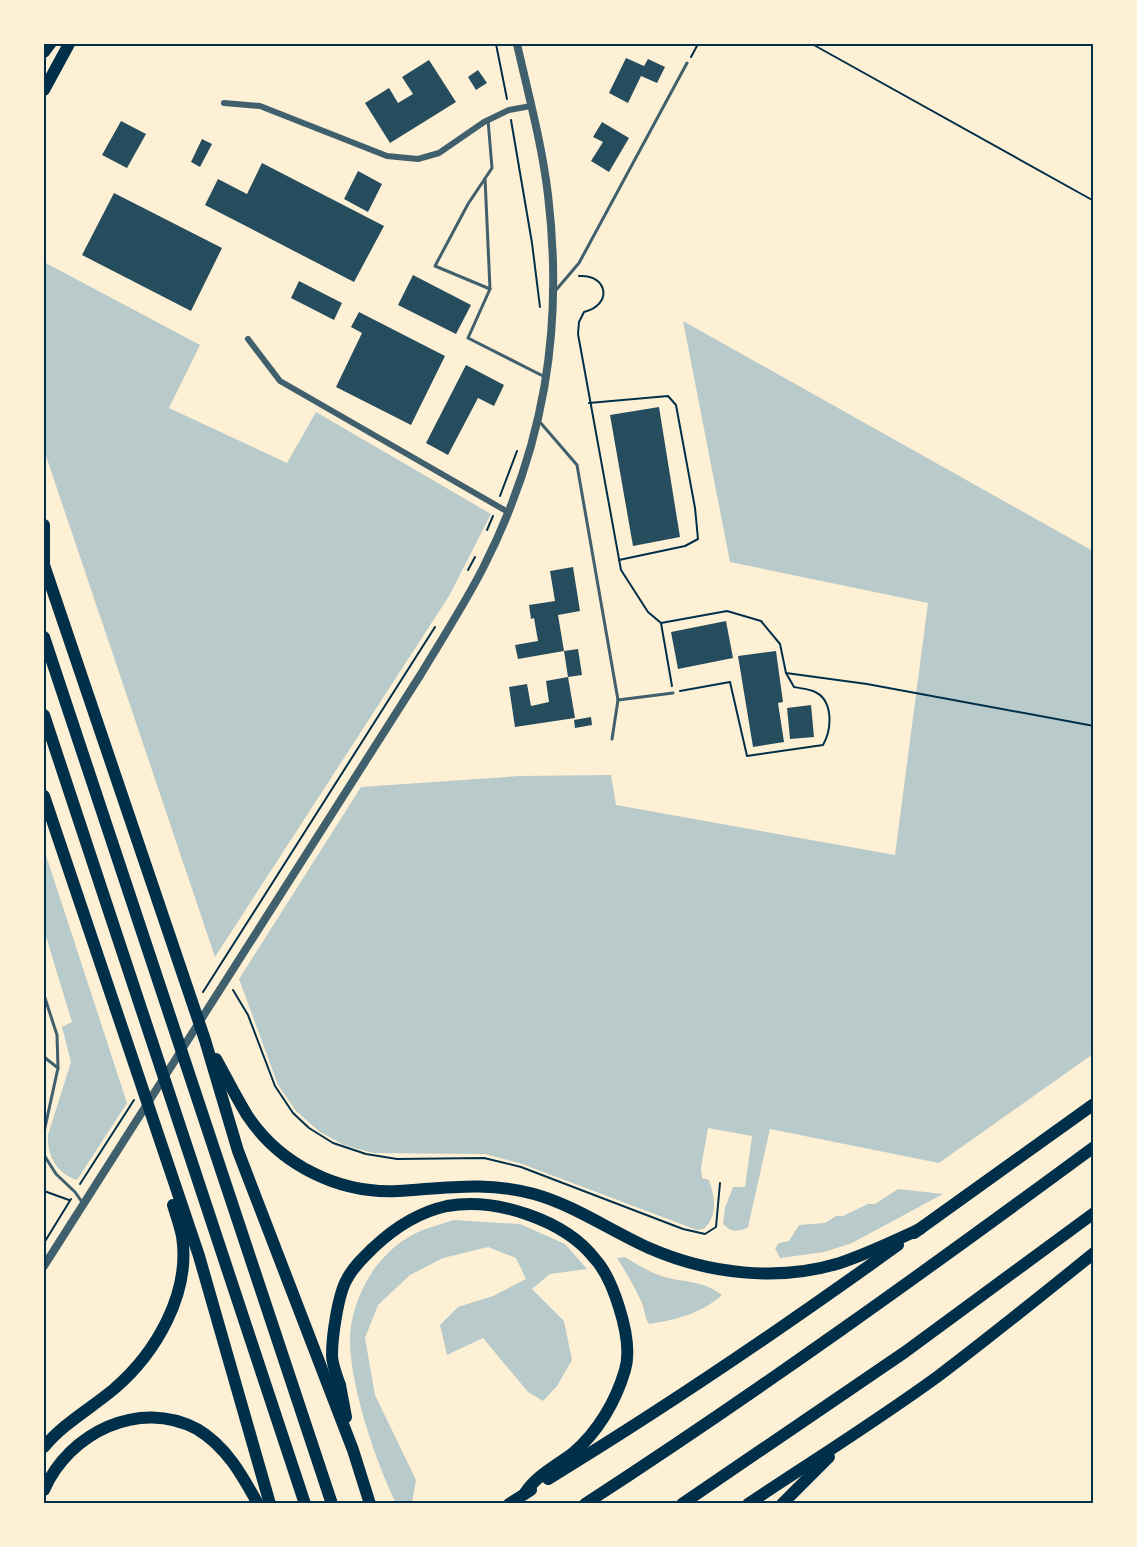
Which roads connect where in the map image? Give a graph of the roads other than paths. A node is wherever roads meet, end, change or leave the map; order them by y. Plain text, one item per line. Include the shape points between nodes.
1 (50, 44) edge
2 (69, 44) edge
3 (517, 44) edge
4 (44, 52) edge
5 (687, 63) road end
6 (44, 90) edge
7 (224, 104) dead end
8 (531, 106) junction
9 (488, 120) junction
10 (485, 178) junction
11 (490, 289) junction
12 (555, 292) junction
13 (248, 339) dead end
14 (547, 378) junction
15 (539, 420) junction
16 (508, 512) junction
17 (44, 525) edge
18 (44, 565) edge
19 (44, 637) edge
20 (673, 693) road end
21 (618, 700) junction
22 (44, 715) edge
23 (612, 739) dead end
24 (44, 796) edge
25 (44, 995) edge
26 (206, 1040) junction
27 (44, 1057) edge
28 (58, 1068) junction
29 (1094, 1104) edge
30 (44, 1132) edge
31 (1094, 1147) edge
32 (44, 1155) edge
33 (168, 1168) junction
34 (83, 1204) junction
35 (1094, 1213) edge
36 (920, 1229) junction
37 (1094, 1252) edge
38 (44, 1266) edge
39 (852, 1436) junction
40 (44, 1447) edge
41 (353, 1450) junction
42 (44, 1490) edge
43 (525, 1493) junction
44 (258, 1503) edge
45 (270, 1503) edge
46 (305, 1503) edge
47 (332, 1503) edge
48 (370, 1503) edge
49 (509, 1503) edge
50 (585, 1503) edge
51 (682, 1503) edge
52 (748, 1503) edge
53 (782, 1503) edge

1 - 4 highway
2 - 6 highway
3 - 8 street
5 - 12 lane via 579,262
7 - 9 street via 260,106 387,156 418,159 440,153
8 - 9 street via 509,110
8 - 12 street via 548,191
9 - 10 lane via 492,168
10 - 11 lane
10 - 11 lane via 435,266
11 - 14 lane via 468,338
12 - 14 street
13 - 16 street via 280,381
14 - 15 street
15 - 16 street
15 - 21 lane via 577,465
16 - 34 street via 470,592
17 - 18 highway
18 - 26 highway
19 - 47 highway
20 - 21 lane
21 - 23 lane
22 - 46 highway
24 - 33 highway
25 - 28 lane via 57,1035
26 - 36 highway via 248,1116 278,1152 325,1179 346,1186 397,1191 497,1186 535,1194 668,1255 753,1274 841,1263
26 - 41 highway via 238,1151
27 - 28 lane
28 - 30 lane
29 - 36 highway
31 - 50 highway via 839,1332
32 - 34 lane
33 - 40 highway via 169,1195 182,1236 183,1260 176,1299 167,1320 131,1374
33 - 45 highway via 199,1256
34 - 38 street
35 - 51 highway via 905,1352
36 - 43 highway via 787,1324
37 - 39 highway via 993,1334
39 - 52 highway
39 - 53 highway
41 - 43 highway via 332,1357 335,1323 346,1281 360,1260 385,1237 418,1216 447,1206 472,1204 523,1213 557,1227 596,1259 614,1290 626,1329 626,1367 613,1403 574,1452 533,1481
41 - 48 highway
42 - 44 highway via 69,1453 104,1428 123,1420 166,1418 197,1430 222,1448
43 - 49 highway

